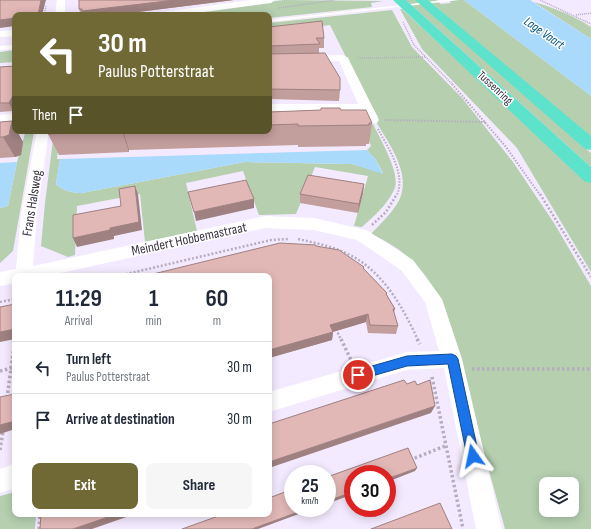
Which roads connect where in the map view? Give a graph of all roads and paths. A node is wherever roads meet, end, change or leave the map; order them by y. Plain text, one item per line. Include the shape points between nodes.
1 (61, 0) edge
2 (335, 0) edge
3 (399, 0) edge
4 (421, 0) edge
5 (456, 0) edge
6 (540, 0) edge
7 (273, 4) edge
8 (37, 12) edge
9 (45, 12) dead end
10 (60, 12) edge
11 (193, 12) edge
12 (591, 13) edge
13 (575, 15) junction
14 (402, 18) dead end
15 (272, 21) edge
16 (591, 24) edge
17 (12, 33) edge
18 (0, 34) edge
19 (12, 47) edge
20 (0, 48) edge
21 (425, 57) junction
22 (343, 58) junction
23 (272, 60) edge
24 (272, 108) edge
25 (366, 108) junction
26 (0, 118) edge
27 (12, 118) edge
28 (333, 120) edge
29 (373, 120) junction
30 (487, 122) junction
31 (12, 130) edge
32 (0, 131) edge
33 (42, 134) edge
34 (591, 145) edge
35 (591, 177) edge
36 (362, 235) junction
37 (19, 273) edge
38 (33, 273) edge
39 (131, 273) edge
40 (591, 276) edge
41 (12, 277) edge
42 (0, 279) edge
43 (12, 300) edge
44 (0, 302) edge
45 (332, 322) edge
46 (428, 360) junction
47 (453, 364) junction
48 (12, 368) edge
49 (591, 369) edge
50 (0, 371) edge
51 (12, 373) edge
52 (358, 375) junction
53 (272, 401) edge
54 (6, 405) edge
55 (3, 428) edge
56 (445, 446) junction
57 (0, 450) edge
58 (402, 463) edge
59 (12, 477) edge
60 (0, 481) edge
61 (40, 517) edge
62 (39, 529) edge
63 (463, 529) edge
64 (489, 529) edge

1 - 10 street
2 - 7 path
3 - 35 highway, Tussenring
4 - 34 highway, Tussenring
5 - 15 lane
6 - 13 path
7 - 11 street
8 - 9 path
12 - 13 path
13 - 16 path
14 - 21 path via 408,37
17 - 18 street
19 - 20 lane
21 - 22 path
21 - 30 path
22 - 23 street
22 - 25 street
24 - 25 street
25 - 29 street
26 - 27 street
28 - 29 street
29 - 30 path
29 - 36 path via 400,178 398,195 391,206
30 - 40 path via 544,200
31 - 32 street
33 - 37 street, Frans Halsweg
36 - 38 street, Meindert Hobbemastraat via 314,224 266,222
36 - 47 street, Meindert Hobbemastraat via 407,265 433,298
39 - 46 path via 272,240 295,239 327,246 354,256 378,274 400,303
41 - 42 street, Meindert Hobbemastraat
43 - 44 path
45 - 52 path
46 - 47 street
46 - 52 street via 407,361
46 - 56 path
47 - 49 path
47 - 64 street, Meindert Hobbemastraat
48 - 50 path
51 - 54 path
52 - 53 street
55 - 57 path
56 - 58 path
56 - 63 path
59 - 60 street
61 - 62 path

